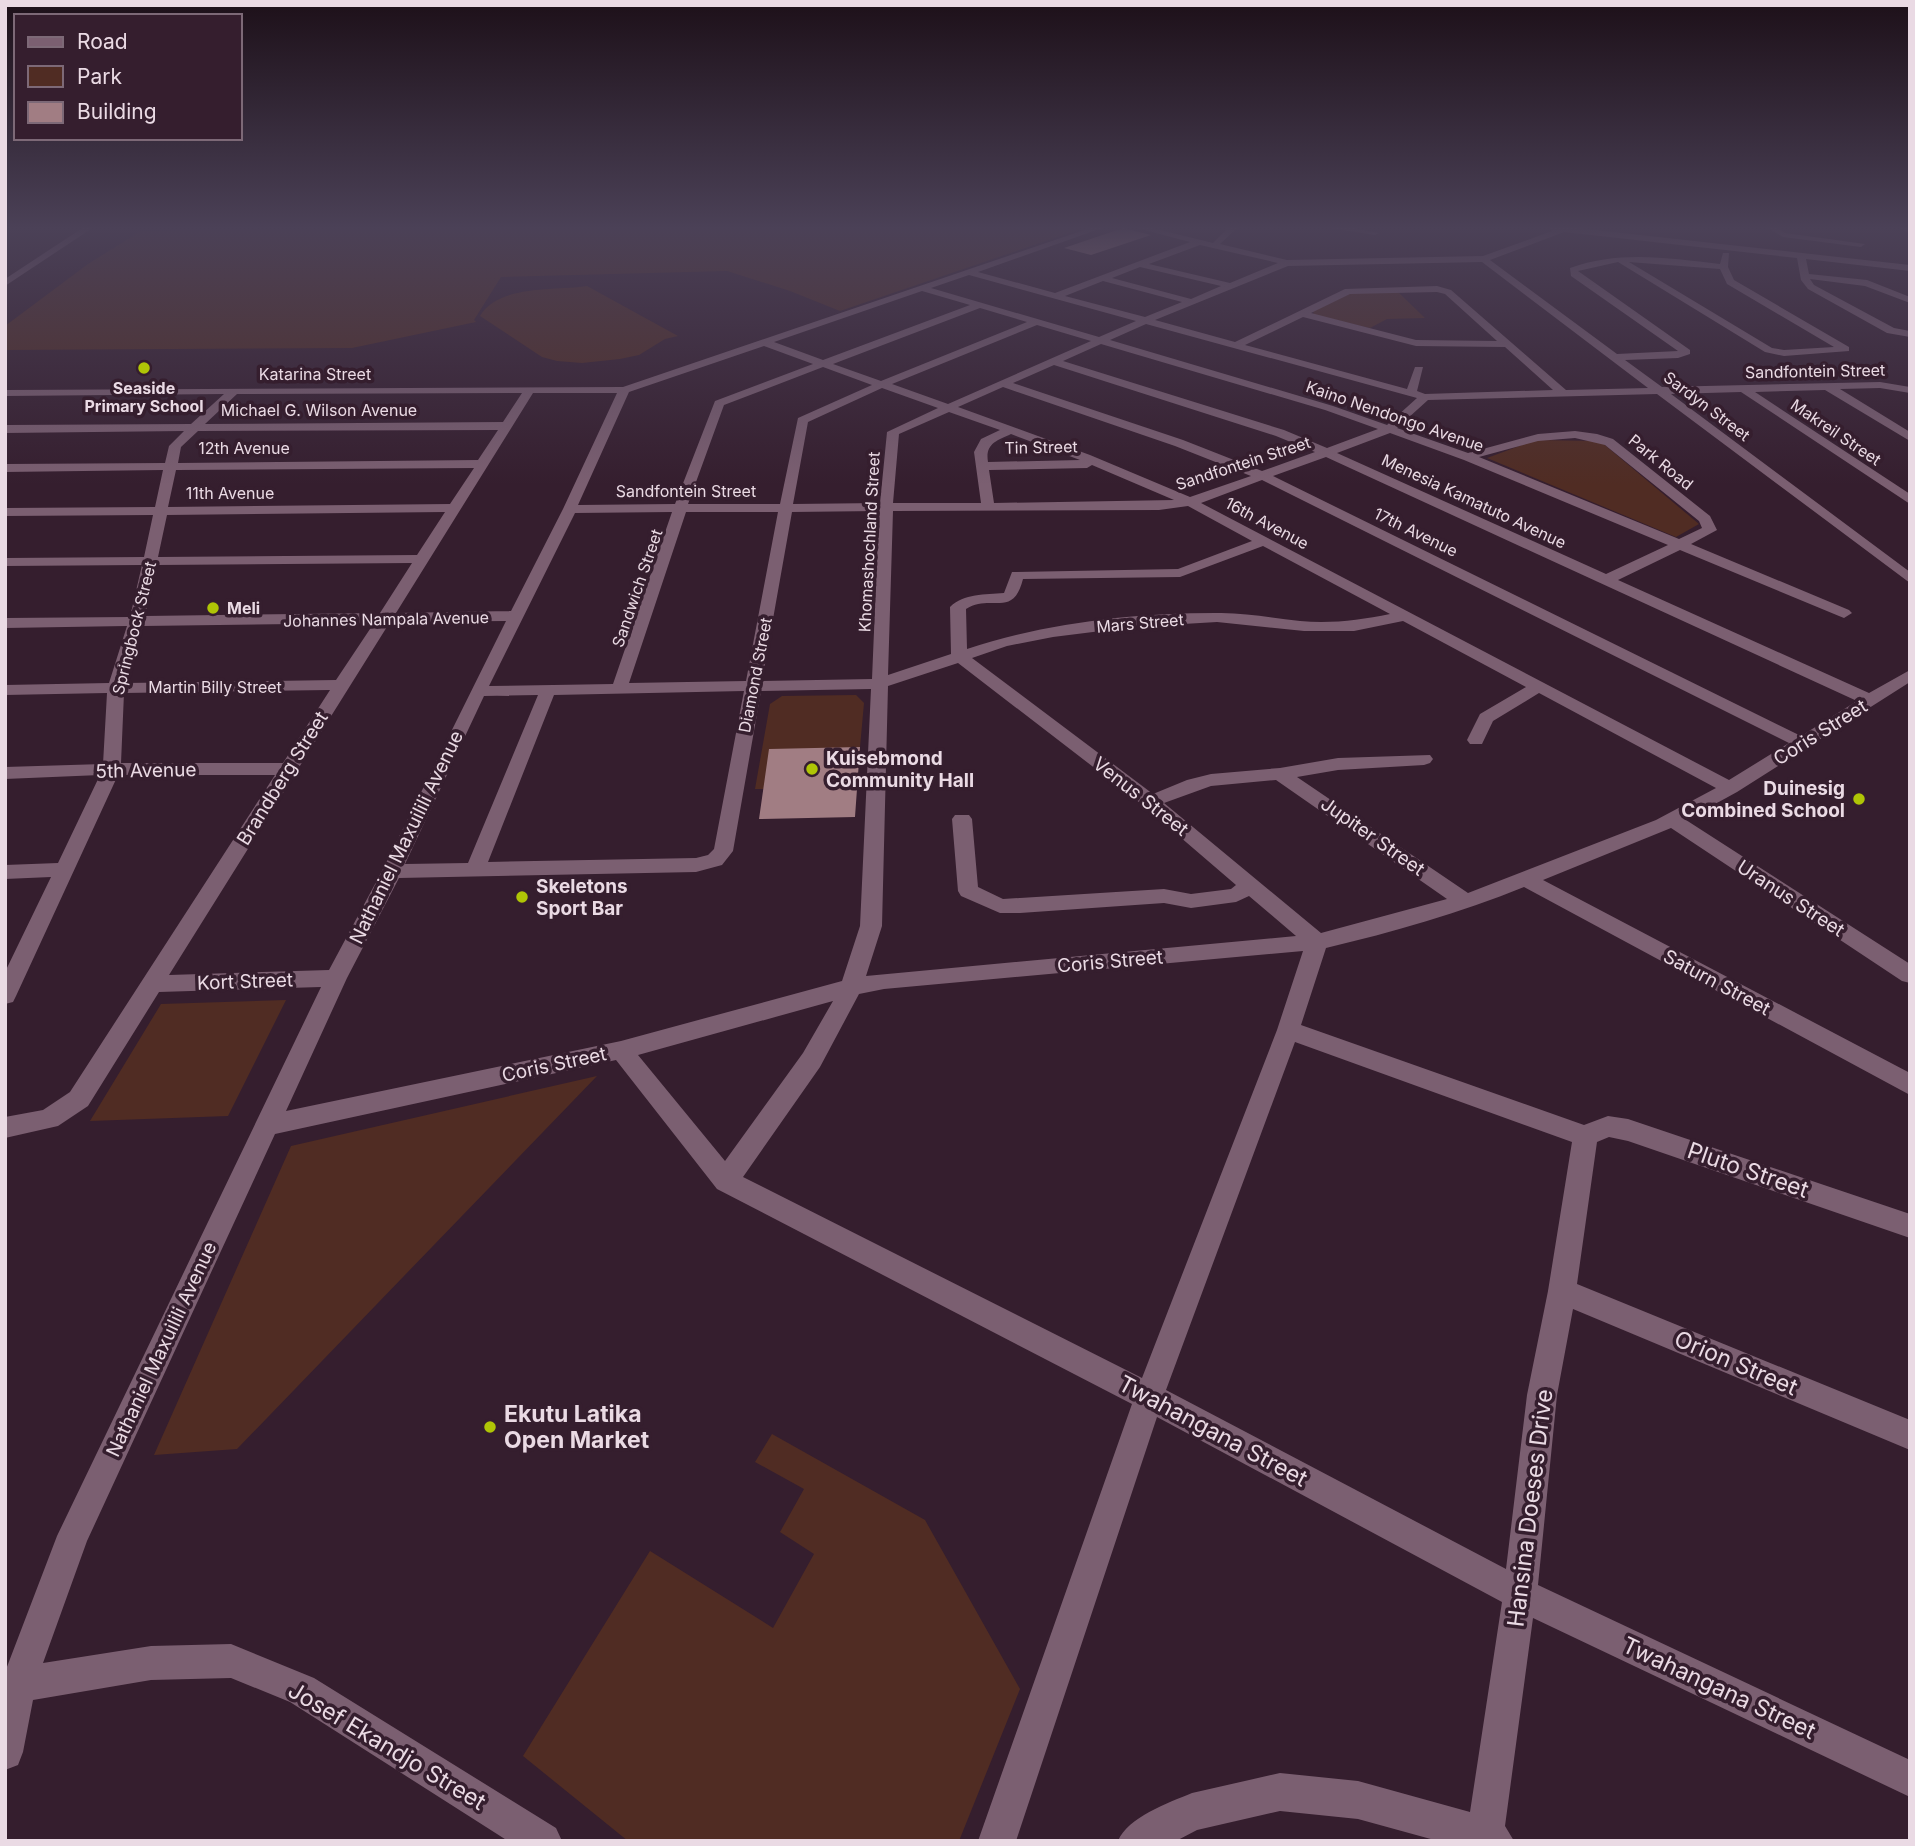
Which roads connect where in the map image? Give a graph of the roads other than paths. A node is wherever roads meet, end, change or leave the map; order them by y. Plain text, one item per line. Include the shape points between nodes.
1 (847, 313) edge
2 (958, 313) edge
3 (1008, 313) edge
4 (1121, 313) edge
5 (1164, 313) edge
6 (1300, 313) joint
7 (1472, 313) edge
8 (1558, 313) edge
9 (1631, 313) edge
10 (1708, 313) edge
11 (1783, 313) edge
12 (1859, 313) edge
13 (1147, 320) junction
14 (1038, 322) junction
15 (1910, 334) edge
16 (1101, 340) junction
17 (763, 342) junction
18 (1507, 344) junction
19 (1236, 345) junction
20 (1616, 356) junction
21 (1053, 361) junction
22 (821, 363) junction
23 (1419, 369) dead end
24 (1001, 383) junction
25 (880, 385) junction
26 (1827, 387) junction
27 (530, 389) junction
28 (1744, 389) junction
29 (235, 390) junction
30 (624, 390) junction
31 (1910, 390) edge
32 (1663, 391) junction
33 (5, 393) edge
34 (1411, 393) junction
35 (1563, 393) junction
36 (1425, 397) junction
37 (947, 407) junction
38 (194, 426) junction
39 (507, 426) junction
40 (5, 429) edge
41 (1010, 430) junction
42 (1388, 430) junction
43 (1910, 437) edge
44 (1328, 453) junction
45 (1468, 457) junction
46 (482, 464) junction
47 (1099, 464) junction
48 (171, 466) junction
49 (984, 466) junction
50 (5, 468) edge
51 (1263, 476) junction
52 (1910, 500) edge
53 (1190, 502) junction
54 (988, 507) junction
55 (455, 508) junction
56 (785, 508) junction
57 (886, 508) junction
58 (570, 509) junction
59 (680, 509) junction
60 (160, 511) junction
61 (5, 512) edge
62 (1264, 541) junction
63 (1678, 544) junction
64 (421, 559) junction
65 (5, 562) edge
66 (151, 562) junction
67 (1910, 579) edge
68 (1605, 580) junction
69 (1844, 613) dead end
70 (1406, 616) junction
71 (515, 617) junction
72 (385, 618) junction
73 (137, 620) junction
74 (5, 623) edge
75 (959, 656) junction
76 (1910, 675) edge
77 (879, 684) junction
78 (340, 685) junction
79 (752, 686) junction
80 (1539, 686) junction
81 (116, 687) junction
82 (5, 690) edge
83 (548, 690) junction
84 (619, 690) junction
85 (478, 691) junction
86 (1870, 700) junction
87 (1476, 740) dead end
88 (1802, 743) junction
89 (1424, 759) dead end
90 (112, 769) junction
91 (287, 769) junction
92 (5, 773) edge
93 (1280, 774) junction
94 (1730, 788) junction
95 (1151, 802) junction
96 (962, 819) dead end
97 (1672, 820) junction
98 (475, 869) junction
99 (64, 870) junction
100 (392, 871) junction
101 (5, 872) edge
102 (1525, 879) junction
103 (1250, 885) junction
104 (1465, 901) junction
105 (1317, 942) junction
106 (1910, 975) edge
107 (336, 978) junction
108 (153, 984) junction
109 (852, 987) junction
110 (6, 993) edge
111 (1288, 1030) junction
112 (621, 1050) junction
113 (1910, 1086) edge
114 (265, 1126) junction
115 (5, 1128) edge
116 (1585, 1136) junction
117 (726, 1181) junction
118 (1910, 1226) edge
119 (1562, 1291) junction
120 (1149, 1397) junction
121 (1910, 1435) edge
122 (1520, 1594) junction
123 (18, 1685) junction
124 (5, 1752) edge
125 (1910, 1779) edge
126 (1490, 1838) edge
127 (543, 1841) edge
128 (997, 1841) edge
129 (1137, 1841) edge

1 - 17 street
2 - 22 street, Sandwich Street
3 - 14 street, Kaino Nendongo Avenue
4 - 13 street
5 - 13 street, Khomashochland Street
6 - 18 street via 1416,343
6 - 19 street
7 - 18 street
8 - 20 street, Sardyn Street
9 - 20 street via 1686,352
10 - 11 street via 1769,350 1845,349
12 - 15 street via 1891,331
13 - 16 street, Khomashochland Street
13 - 19 street
14 - 16 street, Kaino Nendongo Avenue
14 - 25 street, Diamond Street
16 - 21 street, Khomashochland Street
16 - 42 street, Kaino Nendongo Avenue
17 - 22 street, 16th Avenue
17 - 30 street
18 - 35 street
19 - 34 street
20 - 32 street, Sardyn Street
21 - 24 street, Khomashochland Street
21 - 44 street, Menesia Kamatuto Avenue via 1280,433
22 - 25 street, 16th Avenue
22 - 59 street, Sandwich Street via 719,403
23 - 34 street
24 - 37 street, Khomashochland Street
24 - 51 street, 17th Avenue
25 - 37 street, 16th Avenue
25 - 56 street, Diamond Street via 802,420
26 - 28 street, Sandfontein Street
26 - 31 street, Sandfontein Street via 1880,385
26 - 43 street
27 - 29 street, Katarina Street
27 - 30 street, Katarina Street
27 - 39 street, Brandberg Street
28 - 32 street, Sandfontein Street
28 - 52 street, Makreil Street
29 - 33 street, Katarina Street
29 - 38 street, Springbock Street
30 - 58 street, Nathaniel Maxuilili Avenue
32 - 35 street, Sandfontein Street
32 - 67 street, Sardyn Street
34 - 36 street
35 - 36 street, Sandfontein Street
36 - 42 street, Sandfontein Street
37 - 41 street, 16th Avenue
37 - 57 street, Khomashochland Street via 893,432
38 - 39 street, Michael G. Wilson Avenue
38 - 40 street, Michael G. Wilson Avenue
38 - 48 street, Springbock Street via 176,446
39 - 46 street, Brandberg Street
41 - 47 street, 16th Avenue
41 - 49 street via 985,442 980,452
42 - 44 street, Sandfontein Street
42 - 45 street, Kaino Nendongo Avenue
44 - 51 street, Sandfontein Street
44 - 68 street, Menesia Kamatuto Avenue
45 - 63 street, Kaino Nendongo Avenue
45 - 63 street, Park Road via 1528,439 1599,437 1704,519 1710,530
46 - 48 street, 12th Avenue
46 - 55 street, Brandberg Street
47 - 49 street, Tin Street
47 - 53 street, 16th Avenue
48 - 50 street, 12th Avenue
48 - 60 street, Springbock Street
49 - 54 street
51 - 53 street, Sandfontein Street
51 - 88 street, 17th Avenue
53 - 54 street, Sandfontein Street
53 - 62 street, 16th Avenue
54 - 57 street, Sandfontein Street
55 - 60 street, 11th Avenue
55 - 64 street, Brandberg Street
56 - 57 street, Sandfontein Street
56 - 59 street, Sandfontein Street
56 - 79 street, Diamond Street
57 - 77 street, Khomashochland Street
58 - 59 street, Sandfontein Street
58 - 71 street, Nathaniel Maxuilili Avenue
59 - 84 street, Sandwich Street
60 - 61 street, 11th Avenue
60 - 66 street, Springbock Street
62 - 70 street, 16th Avenue
62 - 75 street via 1180,573 1017,575 1009,597 968,601 958,607
63 - 68 street, Park Road
63 - 69 street, Kaino Nendongo Avenue
64 - 66 street
64 - 72 street, Brandberg Street
65 - 66 street
66 - 73 street, Springbock Street
68 - 86 street, Menesia Kamatuto Avenue
70 - 75 street, Mars Street via 1331,627 1224,617 1133,622 1053,632
70 - 80 street, 16th Avenue
71 - 72 street, Johannes Nampala Avenue
71 - 85 street, Nathaniel Maxuilili Avenue
72 - 73 street, Johannes Nampala Avenue
72 - 78 street, Brandberg Street
73 - 74 street, Johannes Nampala Avenue
73 - 81 street, Springbock Street
75 - 77 street, Mars Street
75 - 95 street, Venus Street
76 - 86 street, Coris Street
77 - 79 street, Mars Street
77 - 109 street, Khomashochland Street via 871,926
78 - 81 street, Martin Billy Street
78 - 91 street, Brandberg Street
79 - 84 street, Mars Street
79 - 98 street, Diamond Street via 723,851 715,860 696,865
80 - 87 street via 1486,718
80 - 94 street, 16th Avenue
81 - 82 street, Martin Billy Street
81 - 90 street, Springbock Street
83 - 84 street, Mars Street
83 - 85 street, Mars Street
83 - 98 street
85 - 100 street, Nathaniel Maxuilili Avenue
86 - 88 street, Coris Street
88 - 94 street, Coris Street
89 - 93 street via 1338,764
90 - 91 street, 5th Avenue
90 - 92 street, 5th Avenue
90 - 99 street, Springbock Street
91 - 108 street, Brandberg Street
93 - 95 street via 1201,781
93 - 104 street, Jupiter Street
94 - 97 street, Coris Street
95 - 103 street, Venus Street
96 - 103 street via 968,891 1000,905 1164,896 1191,901 1236,895
97 - 102 street, Coris Street
97 - 106 street, Uranus Street
98 - 100 street, Diamond Street
99 - 101 street
99 - 110 street, Springbock Street
100 - 107 street, Nathaniel Maxuilili Avenue
102 - 104 street, Coris Street
102 - 113 street, Saturn Street
103 - 105 street, Venus Street
104 - 105 street, Coris Street
105 - 109 street, Coris Street
105 - 111 street
107 - 108 street, Kort Street
107 - 114 street, Nathaniel Maxuilili Avenue
108 - 115 street, Brandberg Street via 79,1099 49,1119
109 - 112 street, Coris Street
109 - 117 street via 811,1059
111 - 116 street
111 - 120 street
112 - 114 street, Coris Street
112 - 117 street
114 - 123 street, Nathaniel Maxuilili Avenue via 73,1536
116 - 118 street, Pluto Street via 1608,1126 1628,1130
116 - 119 street, Hansina Doeses Drive
117 - 120 street, Twahangana Street
119 - 121 street, Orion Street
119 - 122 street, Hansina Doeses Drive via 1542,1395
120 - 122 street, Twahangana Street
120 - 128 street
122 - 125 street, Twahangana Street
122 - 126 street, Hansina Doeses Drive
123 - 124 street, Nathaniel Maxuilili Avenue
123 - 127 street, Josef Ekandjo Street via 151,1663 231,1661 302,1690
126 - 129 street, Hansina Doeses Drive via 1358,1800 1280,1792 1192,1812

